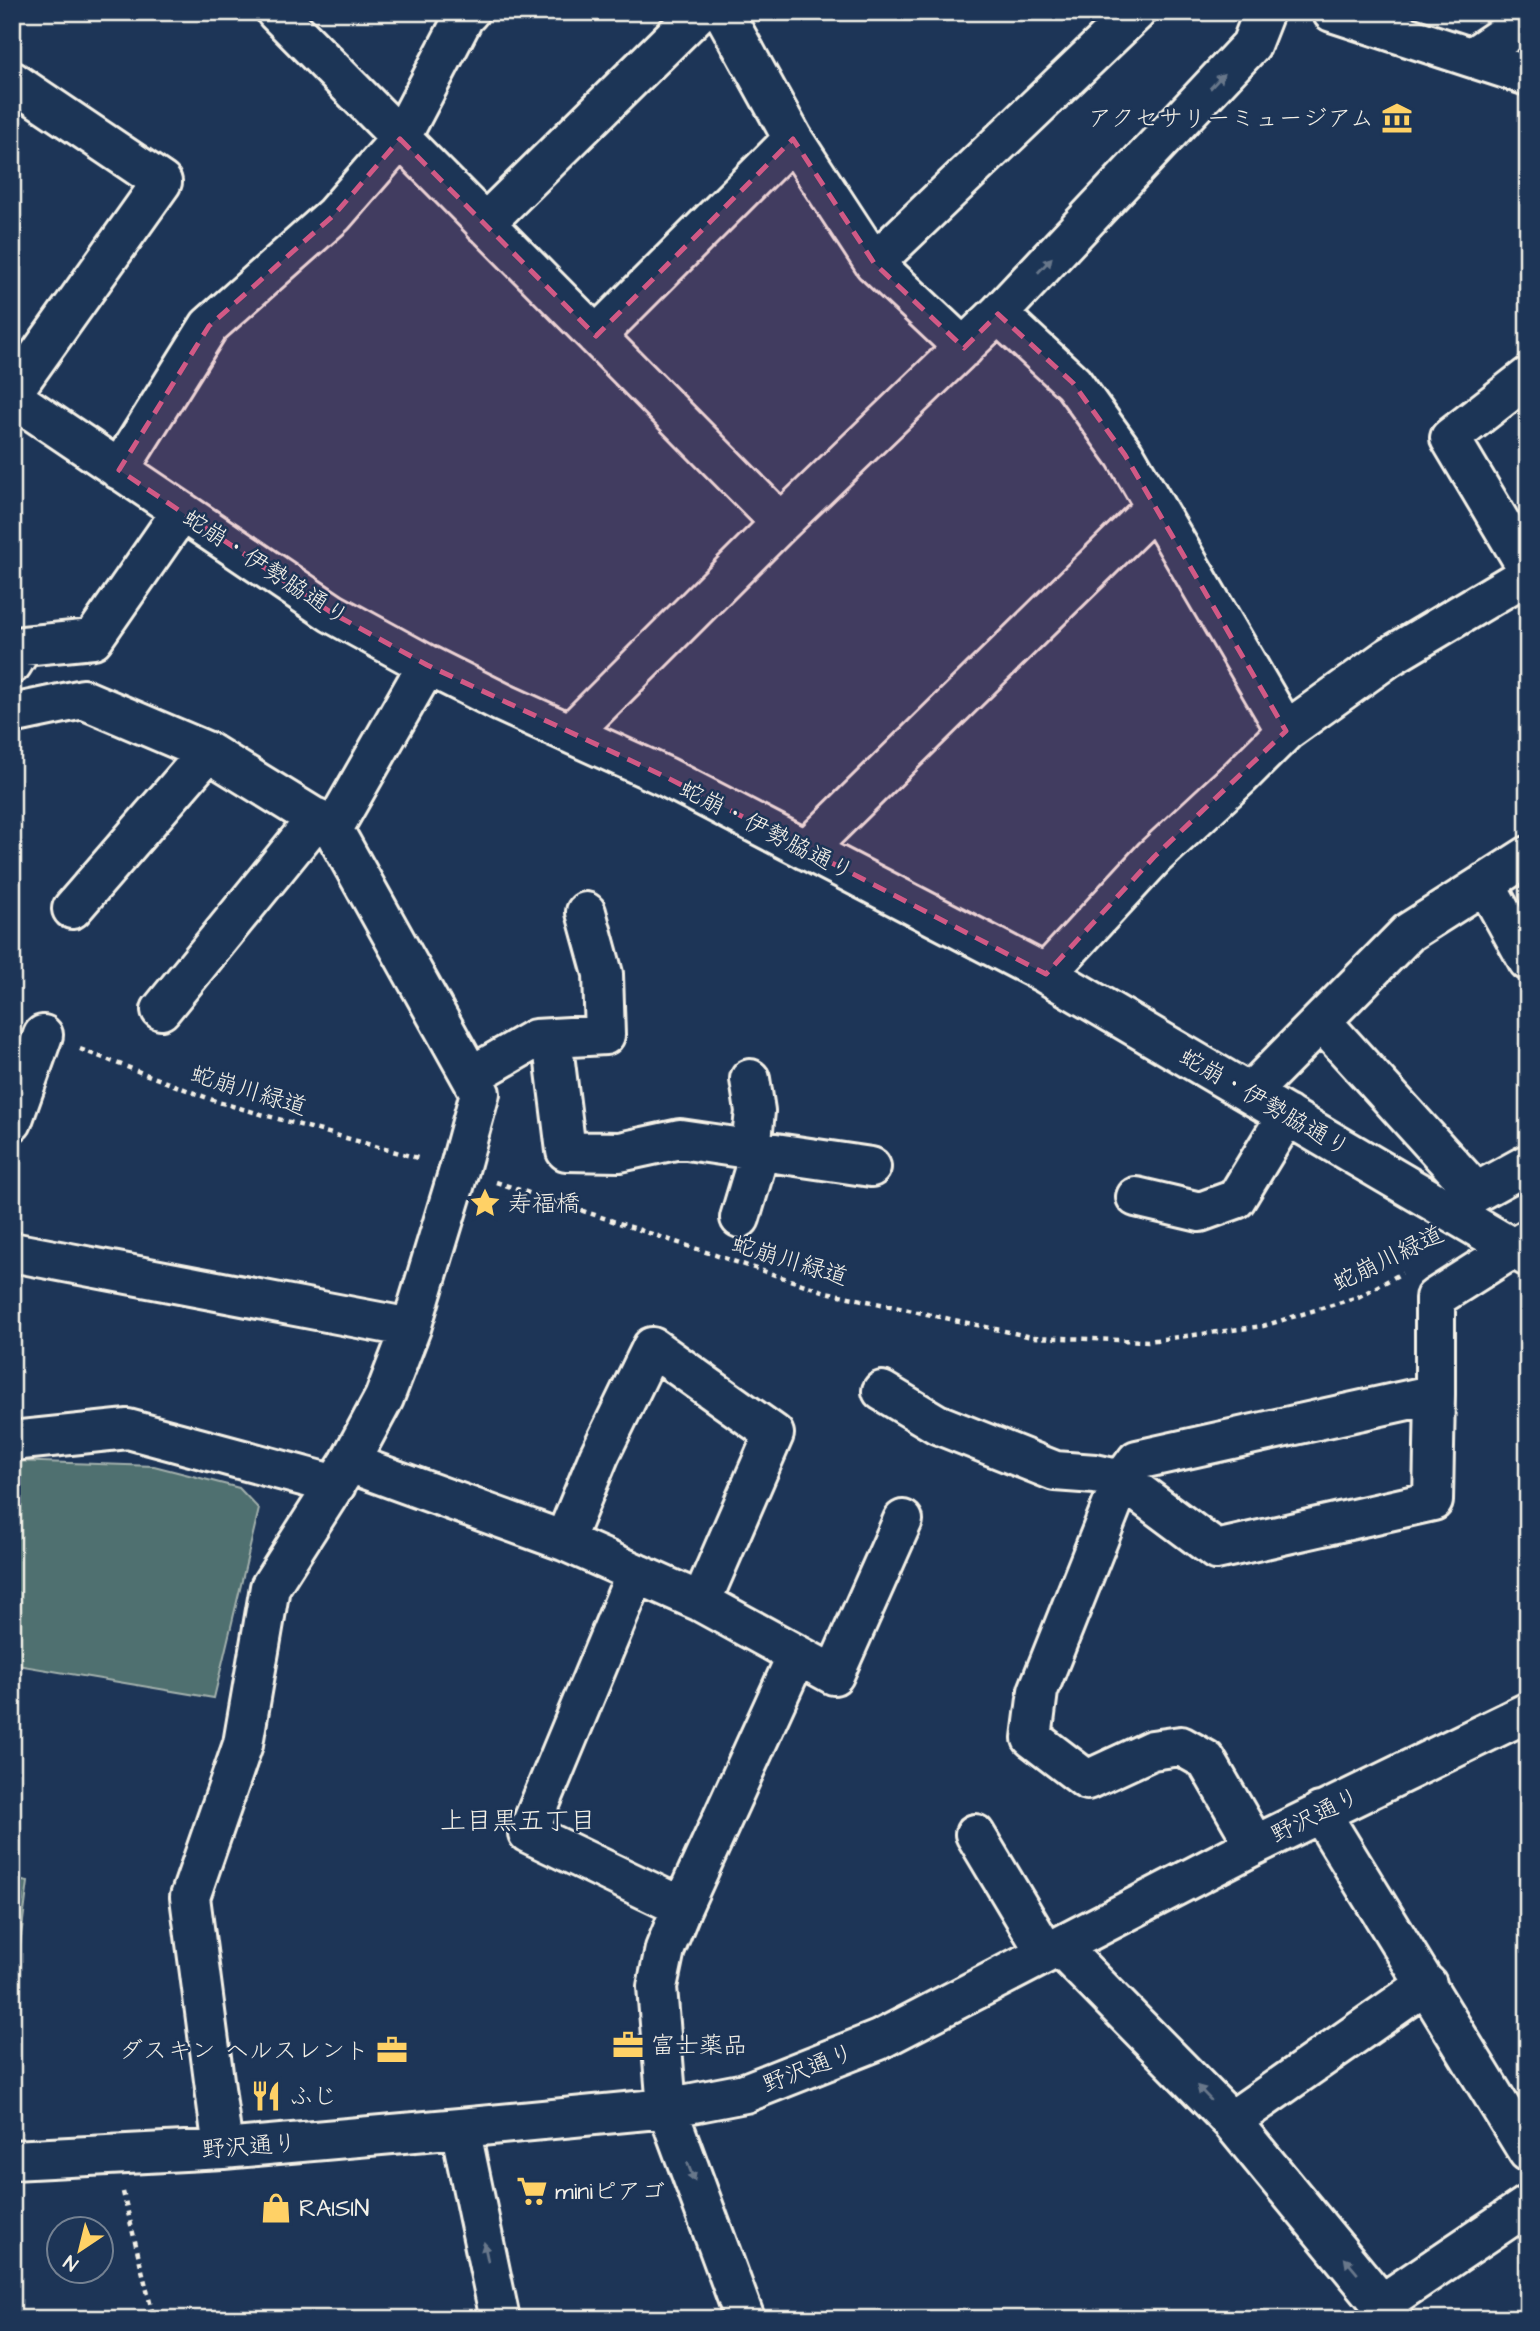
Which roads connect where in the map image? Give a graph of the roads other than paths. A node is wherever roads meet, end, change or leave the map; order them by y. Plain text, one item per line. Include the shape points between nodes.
1 (276, 12) edge
2 (469, 12) edge
3 (699, 12) edge
4 (723, 12) edge
5 (1136, 12) edge
6 (1264, 12) edge
7 (1332, 12) edge
8 (1528, 19) edge
9 (1472, 57) junction
10 (1528, 76) edge
11 (12, 81) edge
12 (400, 138) junction
13 (793, 139) junction
14 (484, 223) junction
15 (874, 263) junction
16 (998, 314) junction
17 (596, 336) junction
18 (964, 348) junction
19 (1528, 377) edge
20 (12, 395) edge
21 (119, 470) junction
22 (1155, 507) junction
23 (181, 512) junction
24 (781, 523) junction
25 (1528, 569) edge
26 (1528, 575) edge
27 (12, 664) edge
28 (427, 665) junction
29 (12, 714) edge
30 (1286, 731) junction
31 (572, 732) junction
32 (208, 752) junction
33 (325, 823) junction
34 (806, 849) junction
35 (1528, 856) edge
36 (1485, 883) junction
37 (72, 909) dead end
38 (586, 912) dead end
39 (1528, 961) edge
40 (1046, 974) junction
41 (161, 1010) dead end
42 (1321, 1021) junction
43 (43, 1035) road end
44 (552, 1038) junction
45 (471, 1076) junction
46 (750, 1079) dead end
47 (1250, 1093) junction
48 (1287, 1115) junction
49 (12, 1122) edge
50 (756, 1150) junction
51 (1528, 1164) edge
52 (871, 1167) dead end
53 (1136, 1197) dead end
54 (1461, 1201) junction
55 (740, 1218) dead end
56 (1522, 1248) edge
57 (12, 1252) edge
58 (411, 1328) junction
59 (882, 1391) dead end
60 (1435, 1394) junction
61 (12, 1441) edge
62 (342, 1474) junction
63 (1122, 1479) junction
64 (903, 1520) dead end
65 (564, 1541) junction
66 (636, 1573) junction
67 (701, 1602) junction
68 (797, 1655) junction
69 (1528, 1712) edge
70 (1320, 1812) junction
71 (975, 1834) dead end
72 (1255, 1844) junction
73 (682, 1907) junction
74 (1053, 1950) junction
75 (1427, 1984) junction
76 (667, 2108) junction
77 (1231, 2121) junction
78 (460, 2128) junction
79 (223, 2149) junction
80 (1528, 2152) edge
81 (12, 2160) edge
82 (1528, 2205) edge
83 (1385, 2313) edge
84 (500, 2319) edge
85 (745, 2319) edge

1 - 12 street
2 - 12 street
3 - 14 street
4 - 13 street
5 - 15 street
16 -> 6 street via 1251,45
7 - 9 street
8 - 9 street
9 - 10 street
11 - 20 street via 162,182
12 - 14 street
12 - 21 street via 334,215 209,326
13 - 15 street
13 - 17 street
14 - 17 street
15 - 18 street
16 - 18 street
16 - 22 street via 1073,383 1125,455
17 - 24 street
18 - 24 street
19 - 25 street via 1450,438
20 - 21 street, 蛇崩・伊勢脇通り
21 - 23 street, 蛇崩・伊勢脇通り
22 - 30 street
22 - 34 street
23 - 27 street via 93,639 23,646
23 - 28 street, 蛇崩・伊勢脇通り via 332,614
24 - 31 street
26 - 30 street via 1389,657
28 - 31 street, 蛇崩・伊勢脇通り
28 - 33 street
29 - 32 street via 83,699
30 - 40 street via 1154,857
31 - 34 street, 蛇崩・伊勢脇通り
32 - 33 street
32 - 37 street
33 - 41 street
33 - 45 street
34 - 40 street, 蛇崩・伊勢脇通り
35 - 36 street
36 - 39 street
36 - 42 street via 1409,932
38 - 44 street via 603,974 605,1035
40 - 47 street, 蛇崩・伊勢脇通り
42 - 47 street
42 - 54 street
43 - 49 street
44 - 45 street via 536,1039
44 - 50 street via 566,1151 620,1152 680,1139
45 - 58 street via 480,1093
46 - 50 street
47 - 48 street, 蛇崩・伊勢脇通り
48 - 53 street via 1236,1199 1200,1212
48 - 54 street, 蛇崩・伊勢脇通り
50 - 52 street
50 - 55 street
51 - 54 street
54 - 56 street, 蛇崩・伊勢脇通り
56 - 60 street via 1435,1298
57 - 58 street
58 - 62 street via 384,1398
59 - 63 street via 937,1424 1055,1471
60 - 63 street via 1137,1460
60 - 63 street via 1433,1501 1216,1550
61 - 62 street via 128,1429
62 - 65 street
62 - 79 street via 270,1587 243,1744 190,1897
63 - 72 street via 1038,1691 1032,1738 1087,1780 1152,1750 1181,1746 1206,1760
64 - 68 street via 834,1675
65 - 66 street
65 - 67 street via 652,1347 774,1434
66 - 67 street
66 - 73 street via 528,1833
67 - 68 street
68 - 73 street
69 - 70 street, 野沢通り
70 - 72 street, 野沢通り
70 - 75 street
71 - 74 street
72 - 74 street, 野沢通り
73 - 76 street via 665,1949 657,1987
74 - 76 street, 野沢通り via 879,2040 806,2070 745,2093
77 -> 74 street
75 - 77 street
75 - 80 street
76 - 78 street, 野沢通り
76 -> 85 street
83 -> 77 street
78 - 79 street, 野沢通り
84 -> 78 street
79 - 81 street, 野沢通り
82 - 83 street

